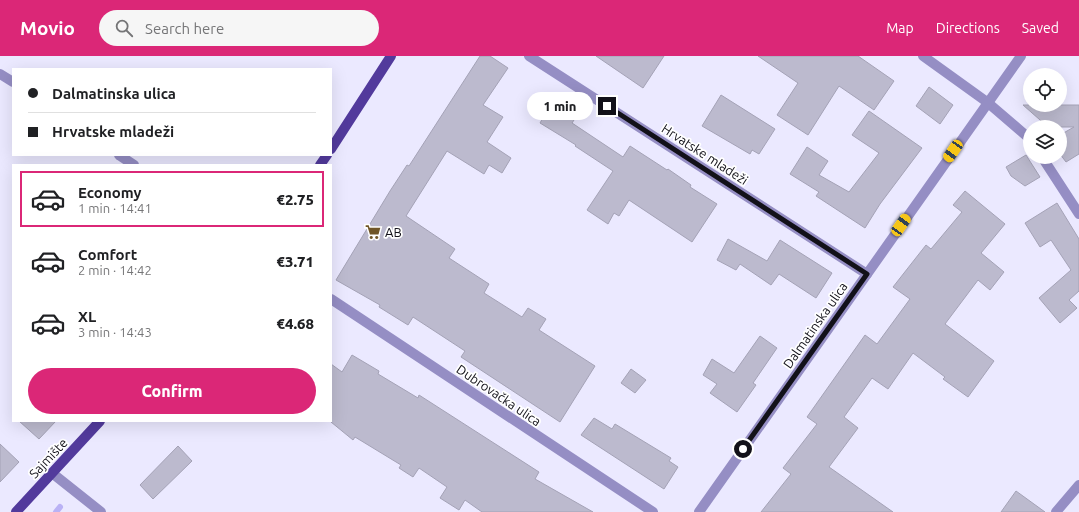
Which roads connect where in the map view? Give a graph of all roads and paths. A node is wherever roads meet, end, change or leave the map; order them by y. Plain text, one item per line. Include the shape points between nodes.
1 (391, 56) edge
2 (529, 56) edge
3 (923, 56) edge
4 (1021, 56) edge
5 (0, 74) edge
6 (12, 81) edge
7 (987, 102) junction
8 (1023, 133) edge
9 (332, 146) edge
10 (120, 156) edge
11 (132, 164) edge
12 (1047, 164) edge
13 (1079, 214) edge
14 (867, 274) junction
15 (332, 300) edge
16 (99, 422) edge
17 (52, 472) junction
18 (1079, 485) edge
19 (16, 512) edge
20 (101, 512) edge
21 (653, 512) edge
22 (699, 512) edge
23 (1056, 512) edge

1 - 9 main road
2 - 14 street, Hrvatske mladeži
3 - 7 street
4 - 7 street, Dalmatinska ulica
5 - 6 street
7 - 8 street
7 - 14 street, Dalmatinska ulica
10 - 11 street
12 - 13 street
14 - 22 street, Dalmatinska ulica
15 - 21 street, Dubrovačka ulica
16 - 17 main road, Sajmište
17 - 19 main road, Sajmište
17 - 20 street
18 - 23 street

